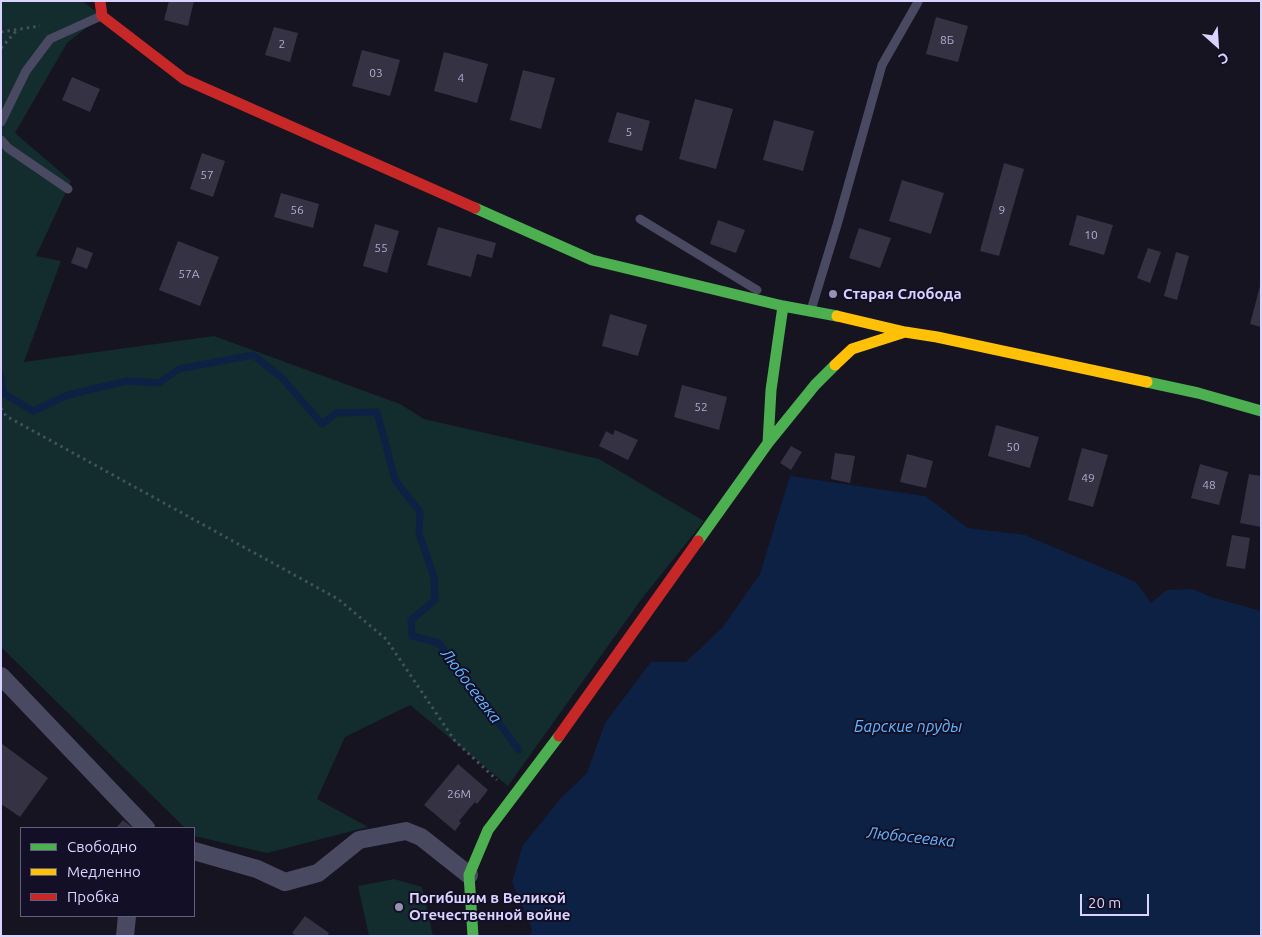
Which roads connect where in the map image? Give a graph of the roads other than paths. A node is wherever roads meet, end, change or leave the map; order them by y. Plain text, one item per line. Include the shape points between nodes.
1 (100, 1) edge
2 (918, 2) edge
3 (102, 16) junction
4 (1, 122) edge
5 (1, 140) edge
6 (68, 189) dead end
7 (640, 219) dead end
8 (783, 306) junction
9 (811, 310) junction
10 (843, 318) junction
11 (905, 332) junction
12 (852, 349) junction
13 (1261, 411) edge
14 (768, 443) junction
15 (1, 676) edge
16 (145, 827) edge
17 (195, 851) edge
18 (469, 874) junction
19 (127, 917) edge
20 (125, 936) edge
21 (473, 936) edge

1 - 3 street
2 - 9 lane via 882,65
3 - 4 lane via 50,39 26,71
3 - 8 street via 184,79 592,260
5 - 6 lane
7 - 8 lane
8 - 9 street
8 - 14 street via 771,390
9 - 10 street
10 - 11 street
10 - 12 street
11 - 12 street
11 - 13 street via 1198,393
12 - 14 street via 815,385
14 - 18 street via 587,698 488,830
15 - 16 street
17 - 18 street via 257,869 285,882 318,873 359,840 406,831 422,837
18 - 21 street
19 - 20 street

